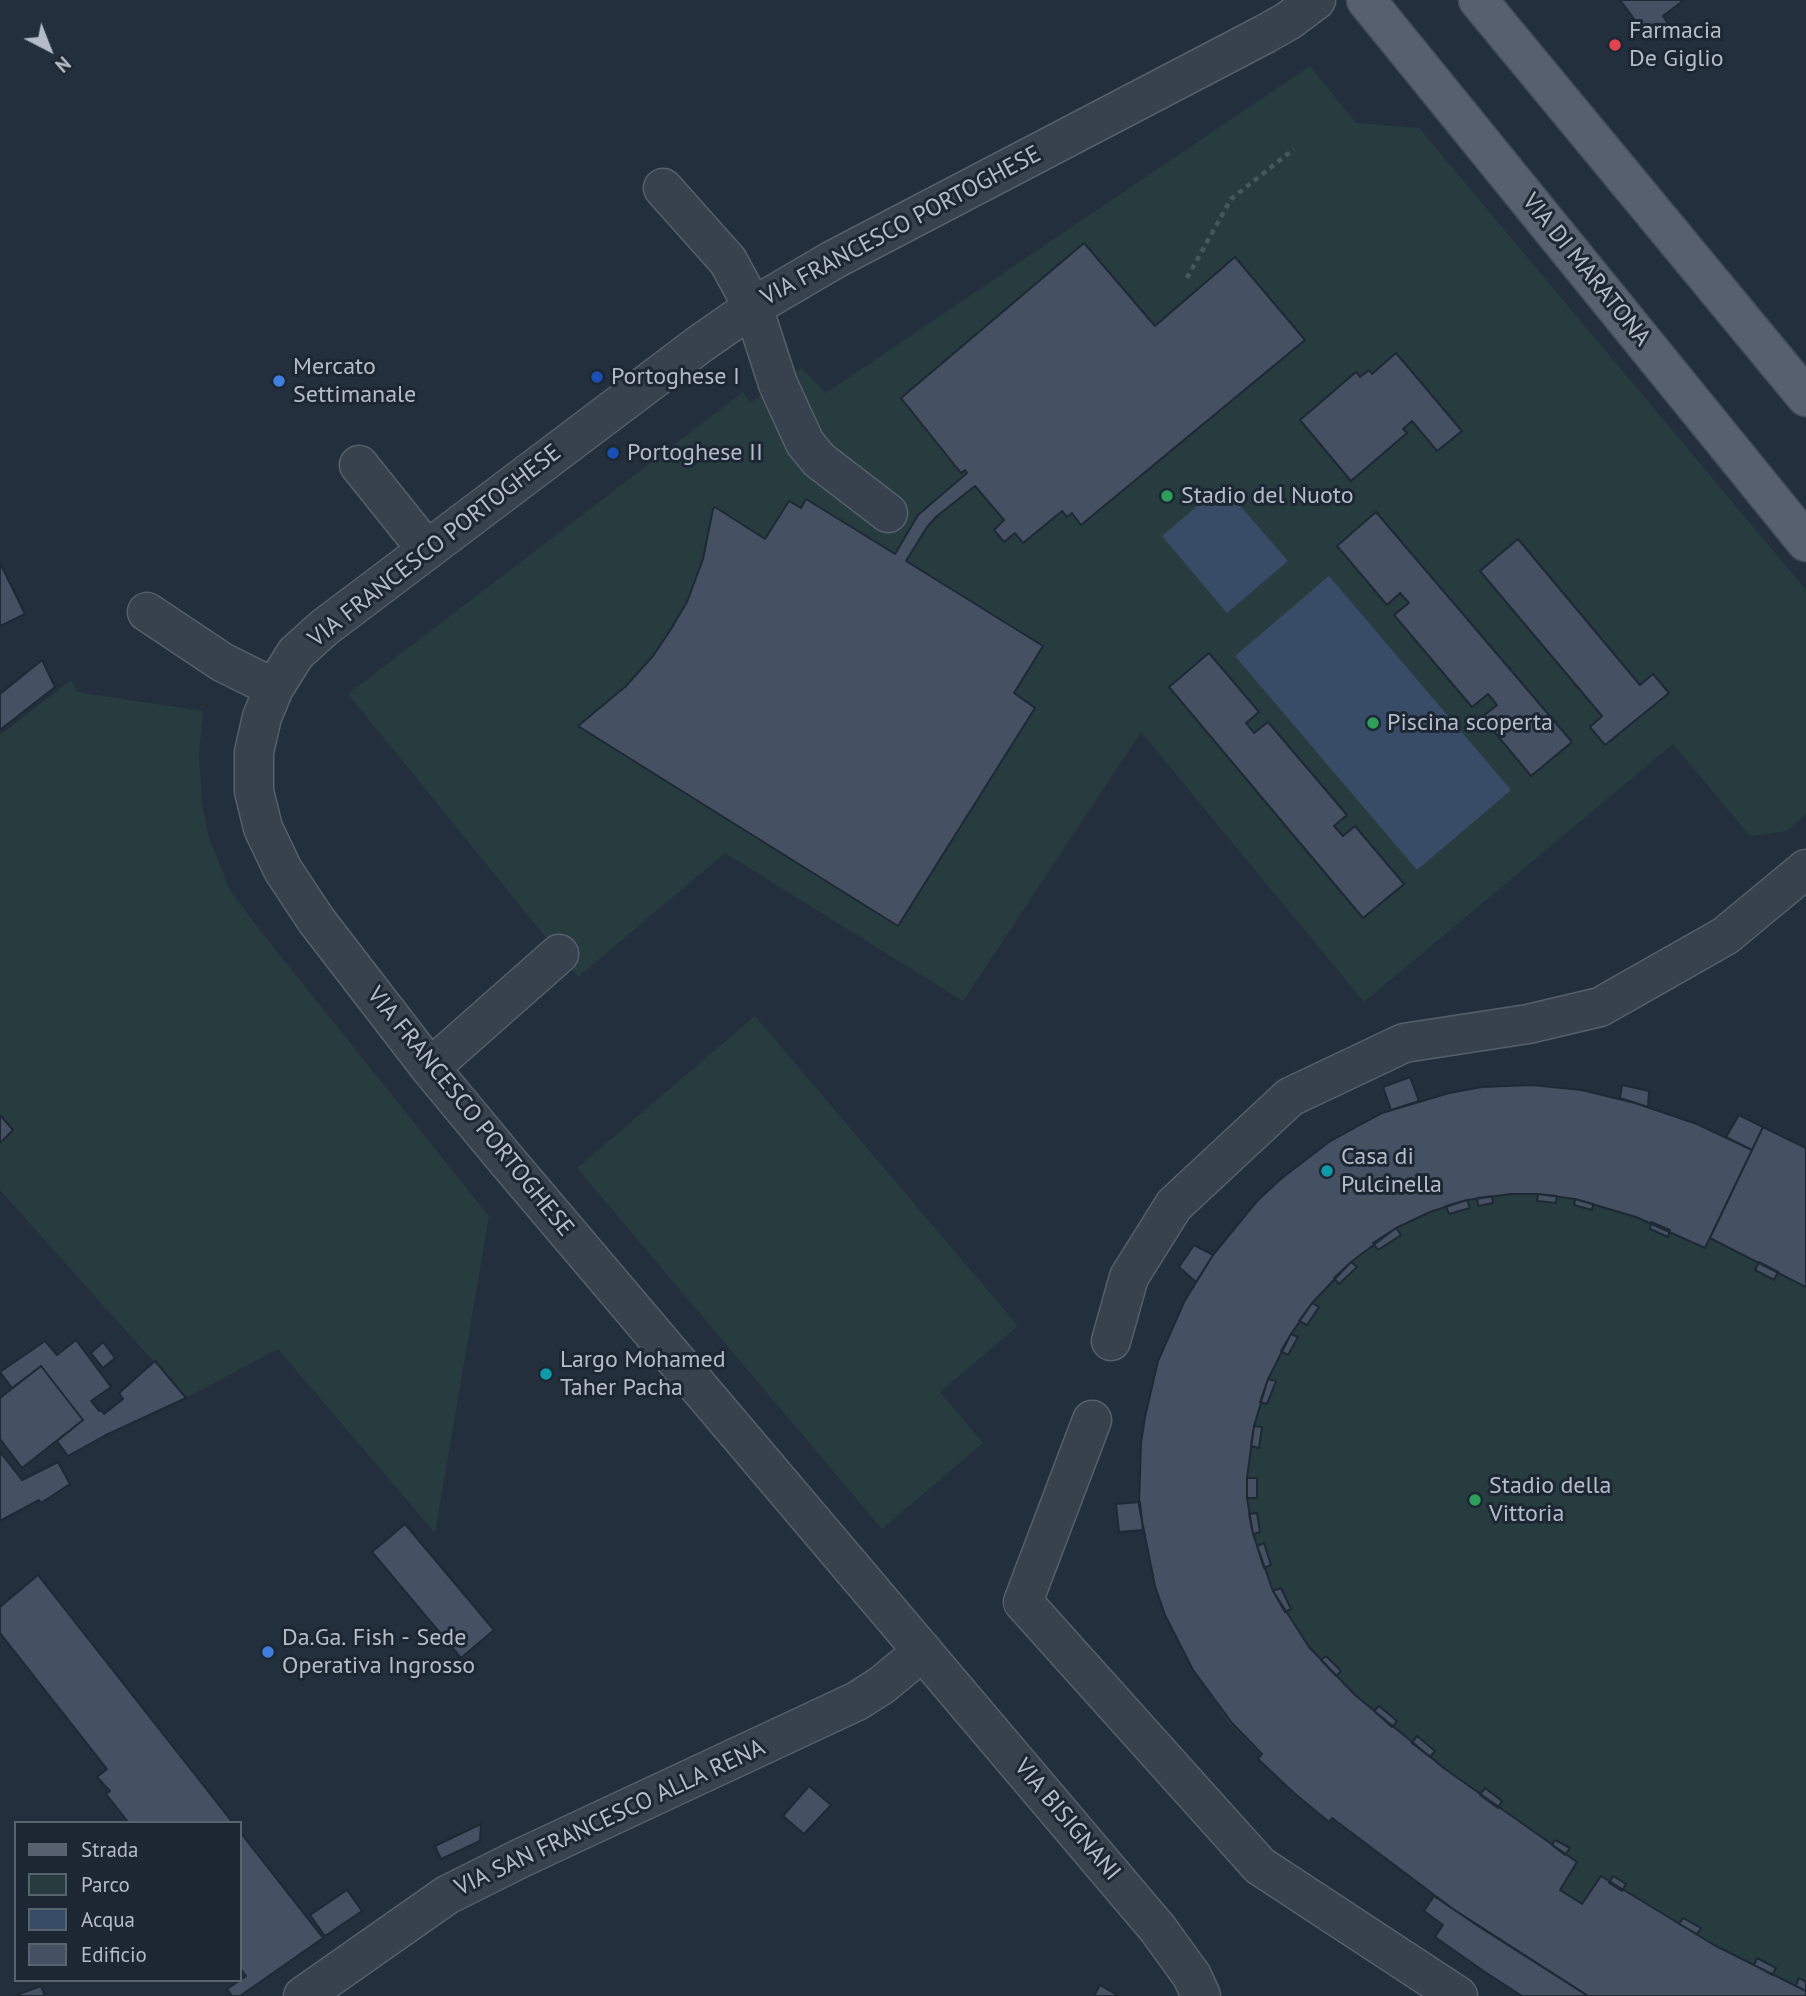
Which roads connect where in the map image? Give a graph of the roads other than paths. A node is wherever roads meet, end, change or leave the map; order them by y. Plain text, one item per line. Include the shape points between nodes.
1 (1316, 0) edge
2 (1366, 0) edge
3 (1478, 0) edge
4 (663, 188) dead end
5 (753, 307) junction
6 (1806, 397) edge
7 (359, 465) dead end
8 (888, 513) dead end
9 (1806, 542) edge
10 (427, 550) junction
11 (147, 612) dead end
12 (274, 688) junction
13 (1806, 869) edge
14 (559, 954) dead end
15 (430, 1068) junction
16 (1111, 1341) dead end
17 (1092, 1420) dead end
18 (923, 1651) junction
19 (303, 1996) edge
20 (1201, 1996) edge
21 (1458, 1996) edge

1 - 5 street, VIA FRANCESCO PORTOGHESE via 1289,21 833,260
2 - 9 main road, VIA DI MARATONA
3 - 6 main road
4 - 5 street via 728,261
5 - 8 street via 778,384 805,443 819,460
5 - 10 street, VIA FRANCESCO PORTOGHESE
7 - 10 street
10 - 12 street, VIA FRANCESCO PORTOGHESE via 296,653
11 - 12 street via 222,662
12 - 15 street, VIA FRANCESCO PORTOGHESE via 254,752 254,792 263,828 283,870 316,920
13 - 16 street via 1725,936 1600,1007 1528,1024 1404,1043 1290,1097 1174,1205 1129,1277
14 - 15 street
15 - 18 street, VIA FRANCESCO PORTOGHESE
17 - 21 street via 1023,1602 1260,1866
18 - 19 street, VIA SAN FRANCESCO ALLA RENA via 857,1701 447,1895
18 - 20 street, VIA BISIGNANI via 1158,1928

